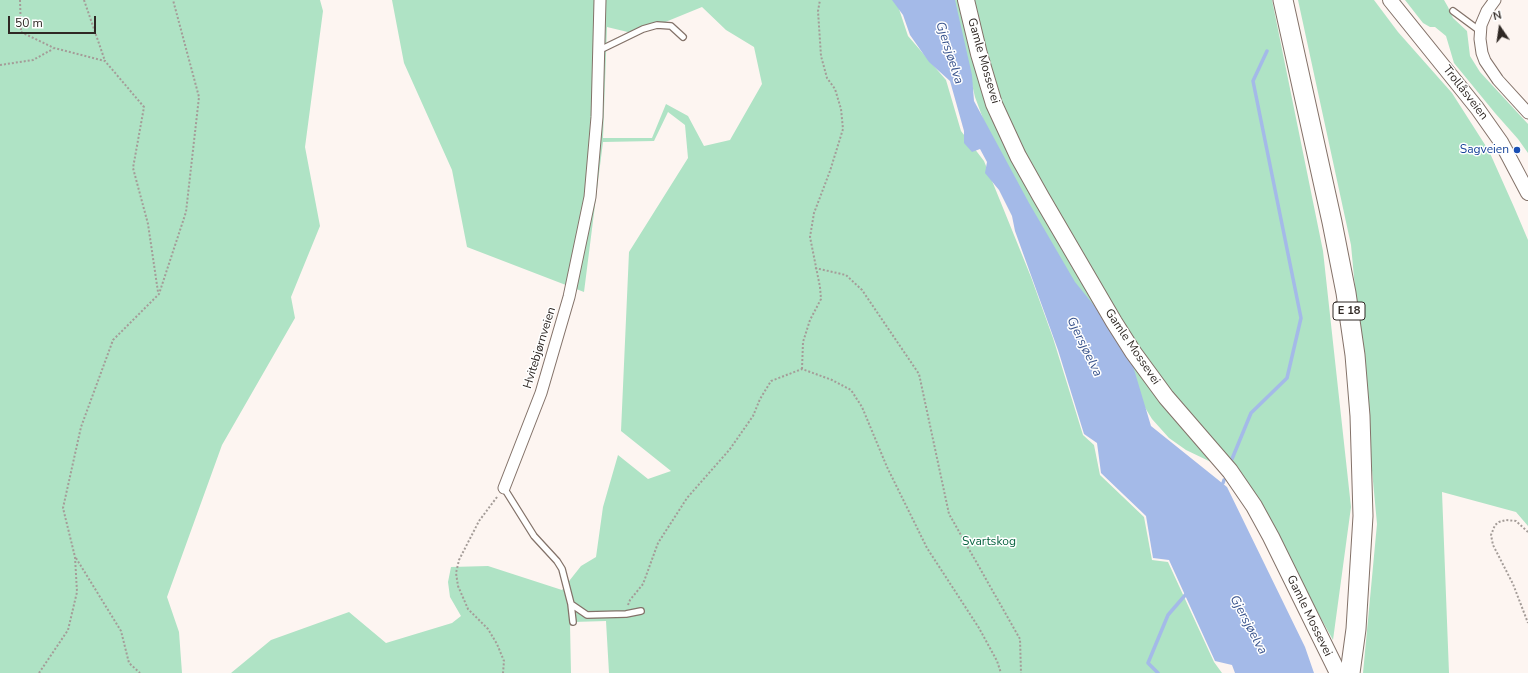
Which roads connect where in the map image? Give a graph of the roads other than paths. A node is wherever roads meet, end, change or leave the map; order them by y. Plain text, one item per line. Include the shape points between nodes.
1 (600, 0) edge
2 (966, 0) edge
3 (1273, 0) edge
4 (1283, 0) edge
5 (1390, 0) edge
6 (1495, 0) edge
7 (1453, 11) dead end
8 (1480, 31) junction
9 (683, 37) dead end
10 (599, 49) junction
11 (1528, 113) edge
12 (1528, 193) edge
13 (504, 488) joint
14 (571, 604) junction
15 (641, 611) dead end
16 (573, 622) dead end
17 (1351, 622) junction
18 (1338, 673) edge
19 (1350, 673) edge

1 - 10 street, Hvitebjørnveien
2 - 18 main road, Gamle Mossevei via 994,104 1035,187 1137,358 1166,397 1230,471 1254,506
3 - 17 highway, E 18 via 1322,224 1345,358 1352,471
4 - 17 highway, E 18 via 1334,230 1355,355 1363,509
5 - 12 street, Trollåsveien via 1478,108 1505,149
6 - 8 street via 1483,18
7 - 8 lane
8 - 11 street via 1480,44 1485,61 1498,80
9 - 10 lane via 671,26 657,25
10 - 13 street, Hvitebjørnveien via 597,117 590,197 569,297 541,392
13 - 14 lane via 534,536 557,561
14 - 15 lane via 587,615
14 - 16 lane
17 - 18 highway, E 18
17 - 19 highway, E 18

